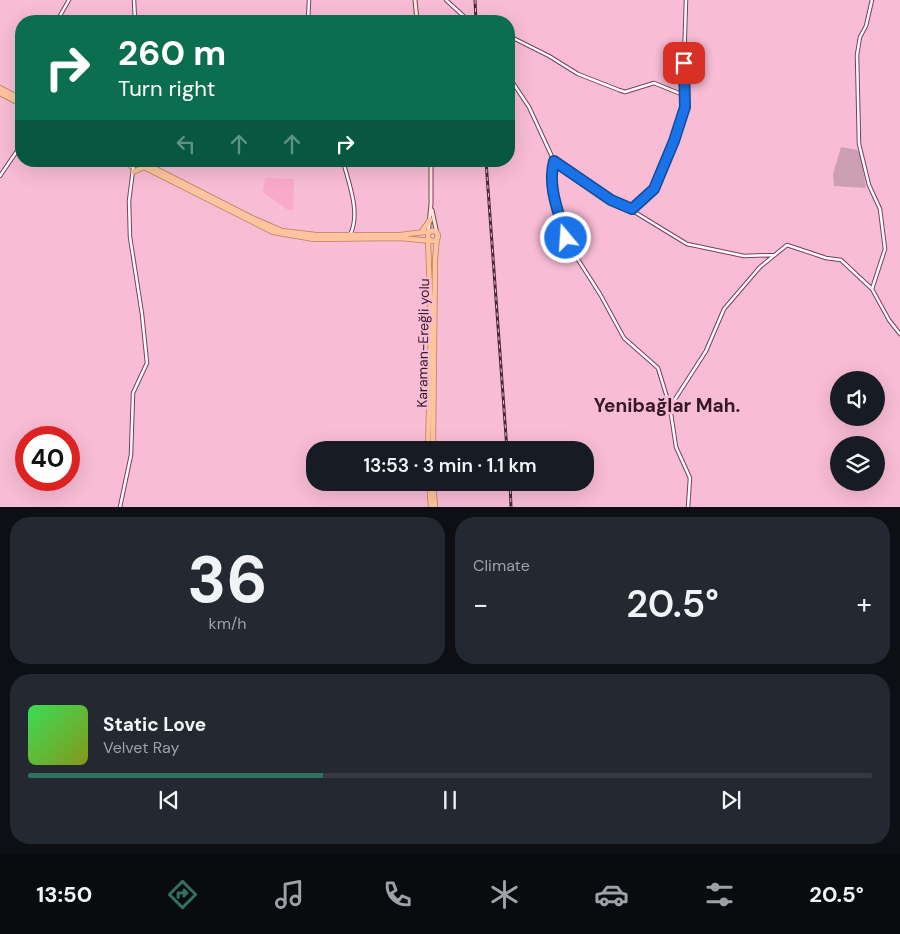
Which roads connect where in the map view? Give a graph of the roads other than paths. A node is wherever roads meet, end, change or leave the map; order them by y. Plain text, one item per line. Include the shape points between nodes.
1 (69, 0) edge
2 (134, 0) edge
3 (309, 0) edge
4 (415, 0) edge
5 (446, 0) edge
6 (686, 0) edge
7 (872, 0) edge
8 (60, 15) edge
9 (135, 15) edge
10 (308, 15) edge
11 (416, 15) edge
12 (462, 15) edge
13 (515, 39) edge
14 (515, 86) edge
15 (0, 88) edge
16 (0, 93) edge
17 (15, 96) edge
18 (686, 96) junction
19 (15, 101) edge
20 (15, 154) edge
21 (554, 161) junction
22 (132, 167) edge
23 (142, 167) edge
24 (152, 167) edge
25 (344, 167) edge
26 (431, 167) edge
27 (146, 169) junction
28 (133, 172) junction
29 (0, 176) edge
30 (431, 204) junction
31 (632, 209) junction
32 (430, 220) junction
33 (417, 233) junction
34 (350, 235) junction
35 (431, 236) junction
36 (409, 239) junction
37 (776, 255) junction
38 (430, 256) junction
39 (872, 289) junction
40 (900, 334) edge
41 (670, 406) junction
42 (428, 441) edge
43 (433, 441) edge
44 (430, 491) edge
45 (434, 491) edge
46 (120, 506) edge
47 (431, 506) edge
48 (435, 506) edge
49 (688, 506) edge

1 - 8 street
2 - 9 street
3 - 10 street
4 - 11 main road
5 - 12 street
6 - 18 street
7 - 39 street via 857,55 860,144 880,209 885,249
13 - 18 street via 578,74 625,92 654,83
14 - 21 street via 529,107
15 - 17 highway
16 - 19 highway
18 - 31 street via 674,141 654,189
20 - 29 street
21 - 31 street via 611,200
21 - 41 street via 552,187 566,238 624,338 658,368
22 - 28 street
23 - 27 highway
24 - 34 highway via 282,231
25 - 34 street via 355,212
26 - 30 main road
27 - 28 highway via 139,168
27 - 36 highway via 273,232 314,239
28 - 46 street via 129,201 130,237 147,363 133,393 131,455
30 - 32 main road
30 - 35 main road
31 - 37 street via 692,246 744,256
32 - 33 highway
32 - 35 main road
33 - 34 highway
33 - 35 highway
35 - 36 highway
35 - 38 highway, Karaman-Ereğli yolu
35 - 43 highway, Karaman-Ereğli yolu via 434,260
36 - 38 highway via 425,245
37 - 39 street via 787,245 842,260
37 - 41 street via 760,267 724,309 706,351
38 - 42 highway, Karaman-Ereğli yolu
39 - 40 street
41 - 49 street via 676,447 690,478
44 - 47 highway
45 - 48 highway

